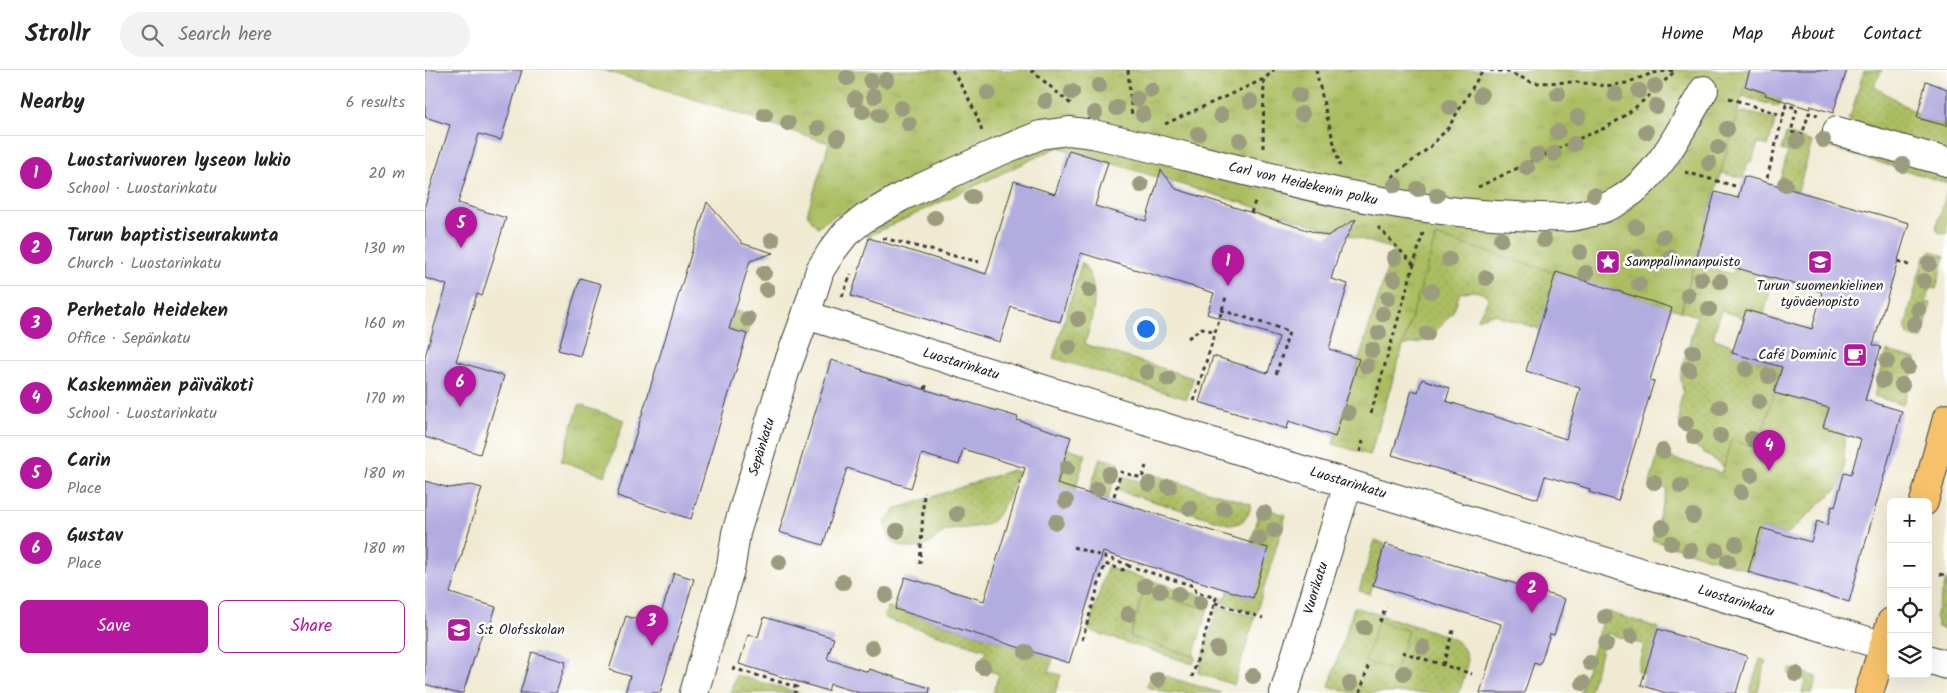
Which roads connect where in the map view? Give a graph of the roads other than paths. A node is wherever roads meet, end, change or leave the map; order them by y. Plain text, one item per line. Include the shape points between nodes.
1 (1704, 90) road end
2 (1837, 131) dead end
3 (1947, 162) edge
4 (870, 227) joint
5 (806, 315) junction
6 (1947, 418) edge
7 (1348, 484) junction
8 (1925, 498) edge
9 (1887, 639) edge
10 (1887, 642) edge
11 (1932, 660) edge
12 (1947, 665) edge
13 (694, 693) edge
14 (1284, 693) edge
15 (1869, 693) edge

1 - 4 street, Carl von Heidekenin polku via 1646,179 1623,198 1599,210 1570,217 1435,210 1263,176 1134,143 1069,131 1040,135 901,198
2 - 3 street
4 - 5 street, Sepänkatu via 846,234 820,270
5 - 7 street, Luostarinkatu
5 - 13 street, Sepänkatu via 785,372 736,533 731,566
6 - 8 main road
7 - 9 street, Luostarinkatu
7 - 14 street, Vuorikatu
10 - 15 main road
11 - 12 street

